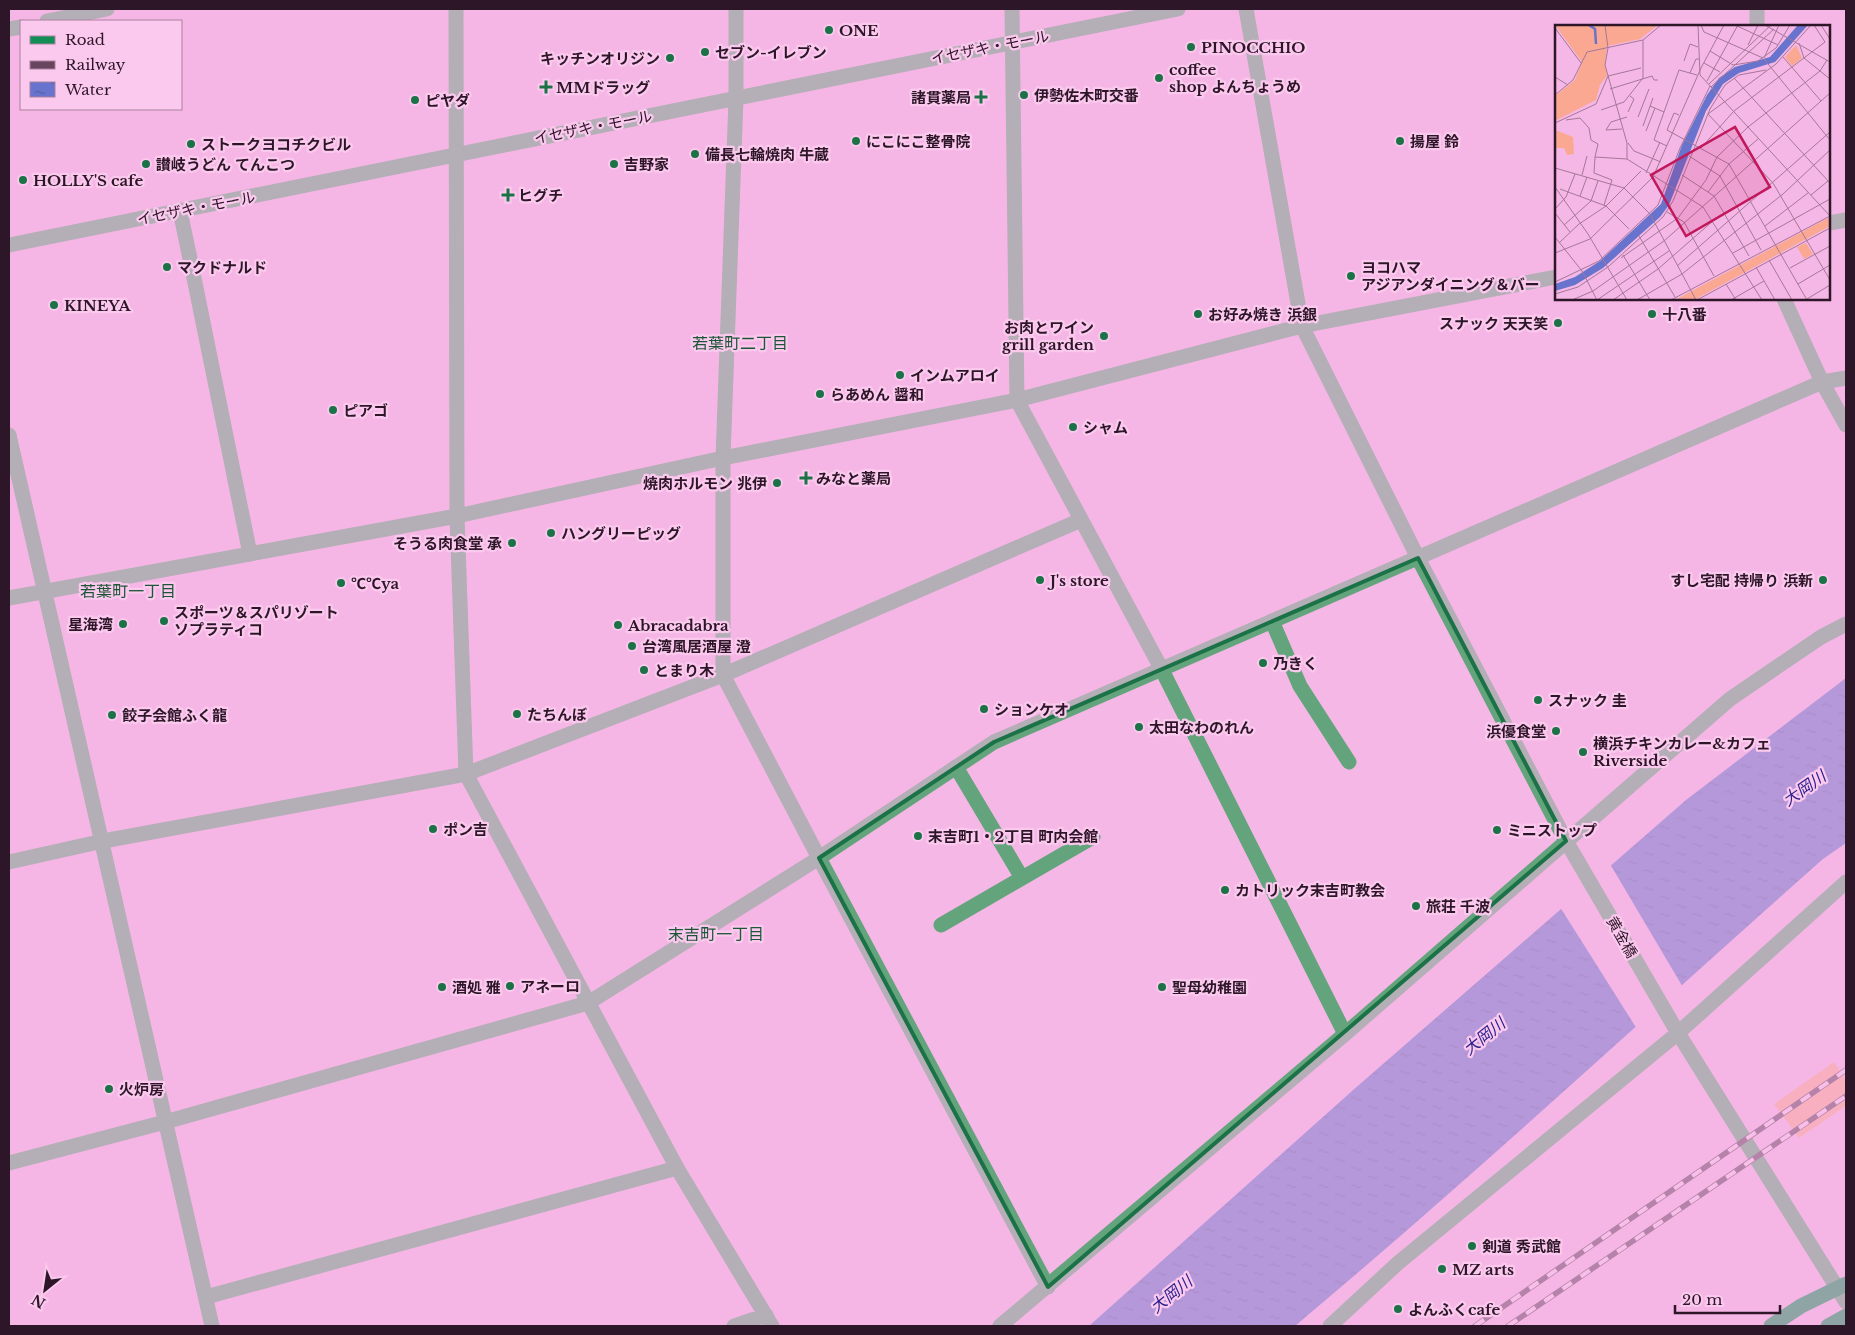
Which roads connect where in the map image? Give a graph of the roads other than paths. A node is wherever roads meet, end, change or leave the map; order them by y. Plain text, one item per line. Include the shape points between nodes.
1 (107, 9) edge
2 (456, 9) edge
3 (736, 9) edge
4 (1012, 9) edge
5 (1178, 9) edge
6 (1246, 9) edge
7 (1757, 9) edge
8 (52, 20) edge
9 (1757, 25) edge
10 (1012, 42) junction
11 (736, 98) junction
12 (456, 155) junction
13 (180, 211) junction
14 (1846, 220) edge
15 (1830, 224) edge
16 (9, 246) edge
17 (1555, 277) edge
18 (1784, 300) edge
19 (1302, 326) junction
20 (1846, 378) edge
21 (1822, 382) junction
22 (1017, 400) junction
23 (1846, 425) edge
24 (9, 435) edge
25 (723, 458) junction
26 (457, 516) junction
27 (1081, 520) junction
28 (250, 554) junction
29 (1418, 558) junction
30 (45, 591) junction
31 (9, 598) edge
32 (1272, 620) junction
33 (1846, 624) edge
34 (1161, 668) junction
35 (724, 675) junction
36 (1349, 762) dead end
37 (956, 767) junction
38 (466, 774) junction
39 (1093, 837) dead end
40 (103, 841) junction
41 (1566, 841) junction
42 (819, 858) junction
43 (9, 862) edge
44 (1022, 878) junction
45 (1846, 882) edge
46 (941, 925) dead end
47 (588, 1003) junction
48 (1678, 1033) junction
49 (1345, 1034) junction
50 (165, 1122) junction
51 (9, 1162) edge
52 (677, 1168) junction
53 (1843, 1286) edge
54 (1048, 1287) junction
55 (206, 1297) junction
56 (1846, 1302) edge
57 (1846, 1316) edge
58 (769, 1321) edge
59 (212, 1326) edge
60 (734, 1326) edge
61 (1000, 1326) edge
62 (1330, 1326) edge
63 (1771, 1326) edge
64 (1828, 1326) edge

1 - 8 street
2 - 12 street
3 - 11 street
4 - 10 street
5 - 10 street, イセザキ・モール
6 - 19 street, 黄金橋
7 - 9 street
10 - 11 street, イセザキ・モール
10 - 22 street
11 - 12 street, イセザキ・モール
11 - 25 street
12 - 13 street, イセザキ・モール
12 - 26 street
13 - 16 street, イセザキ・モール
13 - 28 street
14 - 15 street
17 - 19 street
18 - 21 street
19 - 22 street
19 - 29 street, 黄金橋
20 - 21 street
21 - 23 street
21 - 29 street
22 - 25 street
22 - 27 street
24 - 30 street
25 - 26 street
25 - 35 street
26 - 28 street
26 - 38 street
27 - 34 street
27 - 35 street
28 - 30 street
29 - 32 street
29 - 41 street, 黄金橋
30 - 31 street
30 - 40 street
32 - 34 street
32 - 36 street via 1300,686
33 - 41 street via 1821,637 1730,700
34 - 37 street via 994,742
34 - 49 street
35 - 38 street
35 - 42 street
37 - 42 street
37 - 44 street
38 - 40 street
38 - 47 street
39 - 44 street
40 - 43 street
40 - 50 street
41 - 48 street, 黄金橋
41 - 49 street
42 - 47 street
42 - 54 street
44 - 46 street
45 - 48 street
47 - 50 street
47 - 52 street
48 - 53 street, 黄金橋 via 1811,1248
48 - 62 street via 1398,1262
49 - 54 street
50 - 51 street
50 - 55 street
52 - 55 street
52 - 58 street
53 - 56 street, 黄金橋
53 - 63 main road via 1801,1306
54 - 61 street
55 - 59 street
57 - 64 main road
58 - 60 street

